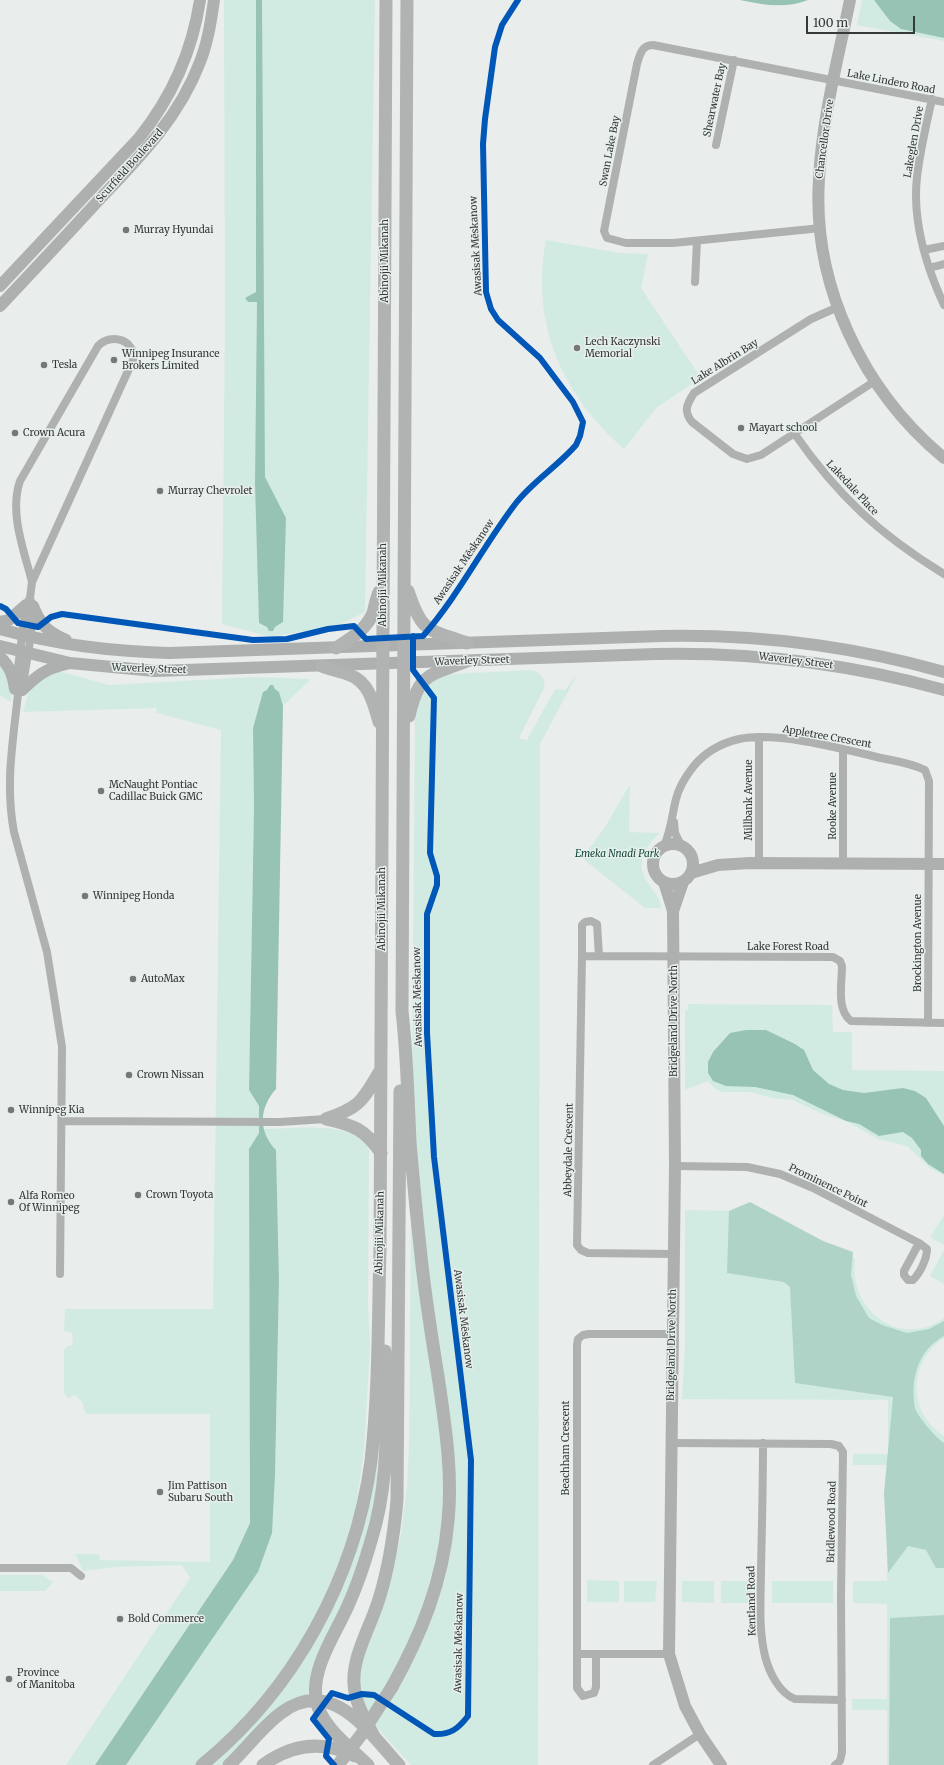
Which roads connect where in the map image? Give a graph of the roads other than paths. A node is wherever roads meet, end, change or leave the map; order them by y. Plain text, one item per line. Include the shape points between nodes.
1 (200, 0) edge
2 (214, 0) edge
3 (386, 0) edge
4 (407, 0) edge
5 (850, 0) edge
6 (734, 60) junction
7 (834, 81) junction
8 (932, 99) junction
9 (944, 102) edge
10 (716, 145) dead end
11 (821, 228) junction
12 (697, 241) junction
13 (944, 246) edge
14 (924, 250) junction
15 (944, 264) edge
16 (929, 268) junction
17 (695, 282) dead end
18 (0, 286) edge
19 (944, 305) edge
20 (0, 306) edge
21 (838, 307) junction
22 (875, 381) junction
23 (794, 433) junction
24 (944, 458) edge
25 (944, 574) edge
26 (384, 579) junction
27 (404, 580) junction
28 (32, 582) junction
29 (30, 603) junction
30 (0, 622) edge
31 (0, 629) edge
32 (26, 636) junction
33 (467, 643) junction
34 (404, 645) junction
35 (0, 646) edge
36 (383, 646) junction
37 (82, 648) junction
38 (336, 648) junction
39 (24, 653) junction
40 (0, 657) edge
41 (467, 661) junction
42 (70, 663) junction
43 (404, 663) junction
44 (383, 664) junction
45 (322, 666) junction
46 (944, 672) edge
47 (944, 690) edge
48 (18, 691) junction
49 (383, 735) junction
50 (404, 737) junction
51 (759, 737) junction
52 (843, 749) junction
53 (674, 817) junction
54 (681, 845) junction
55 (664, 846) junction
56 (690, 854) junction
57 (759, 863) junction
58 (844, 863) junction
59 (928, 863) junction
60 (944, 864) edge
61 (718, 865) junction
62 (687, 877) junction
63 (664, 882) junction
64 (673, 911) junction
65 (582, 956) junction
66 (599, 956) junction
67 (674, 956) junction
68 (402, 1011) junction
69 (928, 1023) junction
70 (944, 1023) edge
71 (381, 1069) junction
72 (326, 1119) junction
73 (62, 1121) junction
74 (381, 1153) junction
75 (675, 1166) junction
76 (919, 1243) dead end
77 (674, 1254) junction
78 (379, 1271) junction
79 (60, 1274) dead end
80 (672, 1334) junction
81 (671, 1443) junction
82 (763, 1443) junction
83 (0, 1568) edge
84 (81, 1576) dead end
85 (577, 1654) junction
86 (596, 1654) junction
87 (669, 1654) junction
88 (842, 1700) junction
89 (316, 1701) junction
90 (700, 1734) junction
91 (375, 1738) junction
92 (366, 1763) edge
93 (202, 1765) edge
94 (229, 1765) edge
95 (263, 1765) edge
96 (338, 1765) edge
97 (400, 1765) edge
98 (653, 1765) edge
99 (721, 1765) edge
100 (835, 1765) edge

1 - 18 street, Scurfield Boulevard via 182,71 155,118
2 - 20 street, Scurfield Boulevard via 200,62 187,92 167,124 138,159
3 - 26 main road, Abinojii Mikanah
4 - 27 main road, Abinojii Mikanah
5 - 7 street, Chancellor Drive
6 - 7 street, Swan Lake Bay
6 - 10 street, Shearwater Bay
6 - 12 street, Swan Lake Bay via 648,45 640,55 636,71 605,235 611,240 626,243
7 - 8 street, Lake Lindero Road
7 - 11 street, Chancellor Drive via 821,155
8 - 9 street, Lake Lindero Road
8 - 14 street, Lakeglen Drive via 917,179 917,211
11 - 12 street, Swan Lake Bay
11 - 21 street, Chancellor Drive via 827,272
12 - 17 street
13 - 14 street
14 - 16 street, Lakeglen Drive
15 - 16 street
16 - 19 street, Lakeglen Drive
21 - 22 street, Chancellor Drive via 856,348
21 - 23 street, Lake Albrin Bay via 811,319 694,393 687,405 686,412 692,422 741,458 761,455
22 - 23 street, Lake Albrin Bay
22 - 24 street, Chancellor Drive via 905,421
23 - 25 street, Lakedale Place via 827,478 859,512 906,550
26 - 36 main road, Abinojii Mikanah
26 - 38 main road via 368,622 361,631
27 - 33 main road via 413,608 423,624 435,632
27 - 34 main road, Abinojii Mikanah
28 - 28 street via 133,360 132,348 125,341 107,339 98,346 20,481 15,503 16,515
28 - 29 street
29 - 30 street via 9,620
29 - 32 street
29 - 37 street via 45,628
31 - 32 street, Waverley Street
32 - 37 street, Waverley Street
32 - 39 street
33 - 34 street, Waverley Street
33 - 46 street, Waverley Street via 662,636 739,637 782,640 845,650
34 - 36 street, Waverley Street
34 - 43 main road, Abinojii Mikanah
35 - 39 street, Waverley Street
36 - 38 street, Waverley Street
36 - 44 main road, Abinojii Mikanah
37 - 38 street, Waverley Street via 169,653
39 - 42 street, Waverley Street
39 - 48 street
40 - 48 street via 7,663
41 - 43 street, Waverley Street
41 - 47 street, Waverley Street via 728,654 830,665 885,675
41 - 50 main road via 432,674 419,686 413,697
42 - 45 street, Waverley Street via 155,671
42 - 48 street via 49,668
43 - 44 street, Waverley Street
43 - 50 main road, Abinojii Mikanah
44 - 45 street, Waverley Street
44 - 49 main road, Abinojii Mikanah
45 - 49 main road via 361,681 372,699
48 - 73 street via 10,758 10,815 47,952 56,1003 62,1047
49 - 71 main road, Abinojii Mikanah
50 - 68 main road, Abinojii Mikanah
51 - 52 street, Appletree Crescent
51 - 53 street, Appletree Crescent via 741,739 714,748 694,765 680,788
51 - 57 street, Millbank Avenue
52 - 58 street, Rooke Avenue
52 - 59 street, Appletree Crescent via 915,766 927,773
53 - 54 street, Appletree Crescent via 675,833
53 - 55 street, Appletree Crescent
54 - 55 street
54 - 56 street
55 - 63 street via 655,853 652,864 656,875
56 - 61 street
56 - 62 street via 693,866
57 - 58 street
57 - 61 street
58 - 59 street
59 - 60 street
59 - 69 street, Brockington Avenue
61 - 62 street
62 - 63 street via 670,884
62 - 64 street, Bridgeland Drive North
63 - 64 street, Bridgeland Drive North
64 - 67 street, Bridgeland Drive North
65 - 66 street
65 - 66 street, Abbeydale Crescent via 582,925 591,921 597,924
65 - 77 street, Abbeydale Crescent via 577,1245 588,1253
66 - 67 street
67 - 69 street, Lake Forest Road via 833,956 842,966 842,1007 846,1017 851,1021
67 - 75 street, Bridgeland Drive North
68 - 91 main road via 397,1500 379,1600 356,1664 354,1677 358,1705
68 - 96 main road, Abinojii Mikanah, bridge via 418,1227 425,1293 446,1431 450,1501 443,1558 433,1598 419,1634 392,1687
69 - 70 street, Lake Forest Road
71 - 72 main road via 356,1106
71 - 74 main road, Abinojii Mikanah
72 - 73 street via 280,1122
72 - 74 main road via 359,1129 374,1142
73 - 79 street
74 - 78 main road, Abinojii Mikanah
75 - 76 street, Prominence Point via 747,1167 780,1174 813,1188
75 - 77 street, Bridgeland Drive North
77 - 80 street, Bridgeland Drive North
78 - 89 main road via 385,1310 386,1439 382,1496 372,1540 355,1590 317,1674
78 - 93 main road, Abinojii Mikanah via 375,1398 370,1461 362,1508 345,1566 321,1619 290,1670 245,1726
80 - 81 street, Bridgeland Drive North
80 - 85 street, Beachham Crescent via 589,1334 578,1339
81 - 82 street, Bridlewood Road
81 - 87 street, Bridgeland Drive North
82 - 88 street, Kentland Road via 761,1631 765,1656 774,1678 790,1697
82 - 88 street, Bridlewood Road via 830,1444 839,1446 843,1452
83 - 84 street via 71,1568
85 - 86 street
85 - 86 street, Beachham Crescent via 577,1688 584,1696 594,1693 596,1687
86 - 87 street
87 - 90 street, Bridgeland Drive North via 685,1706
88 - 100 street, Bridlewood Road via 842,1752 840,1761
89 - 91 main road via 331,1703 345,1709
89 - 92 main road via 327,1724
89 - 94 main road via 295,1704 279,1714
90 - 98 street
90 - 99 street, Bridgeland Drive North
91 - 97 main road
92 - 95 main road via 334,1748 309,1745 287,1751

